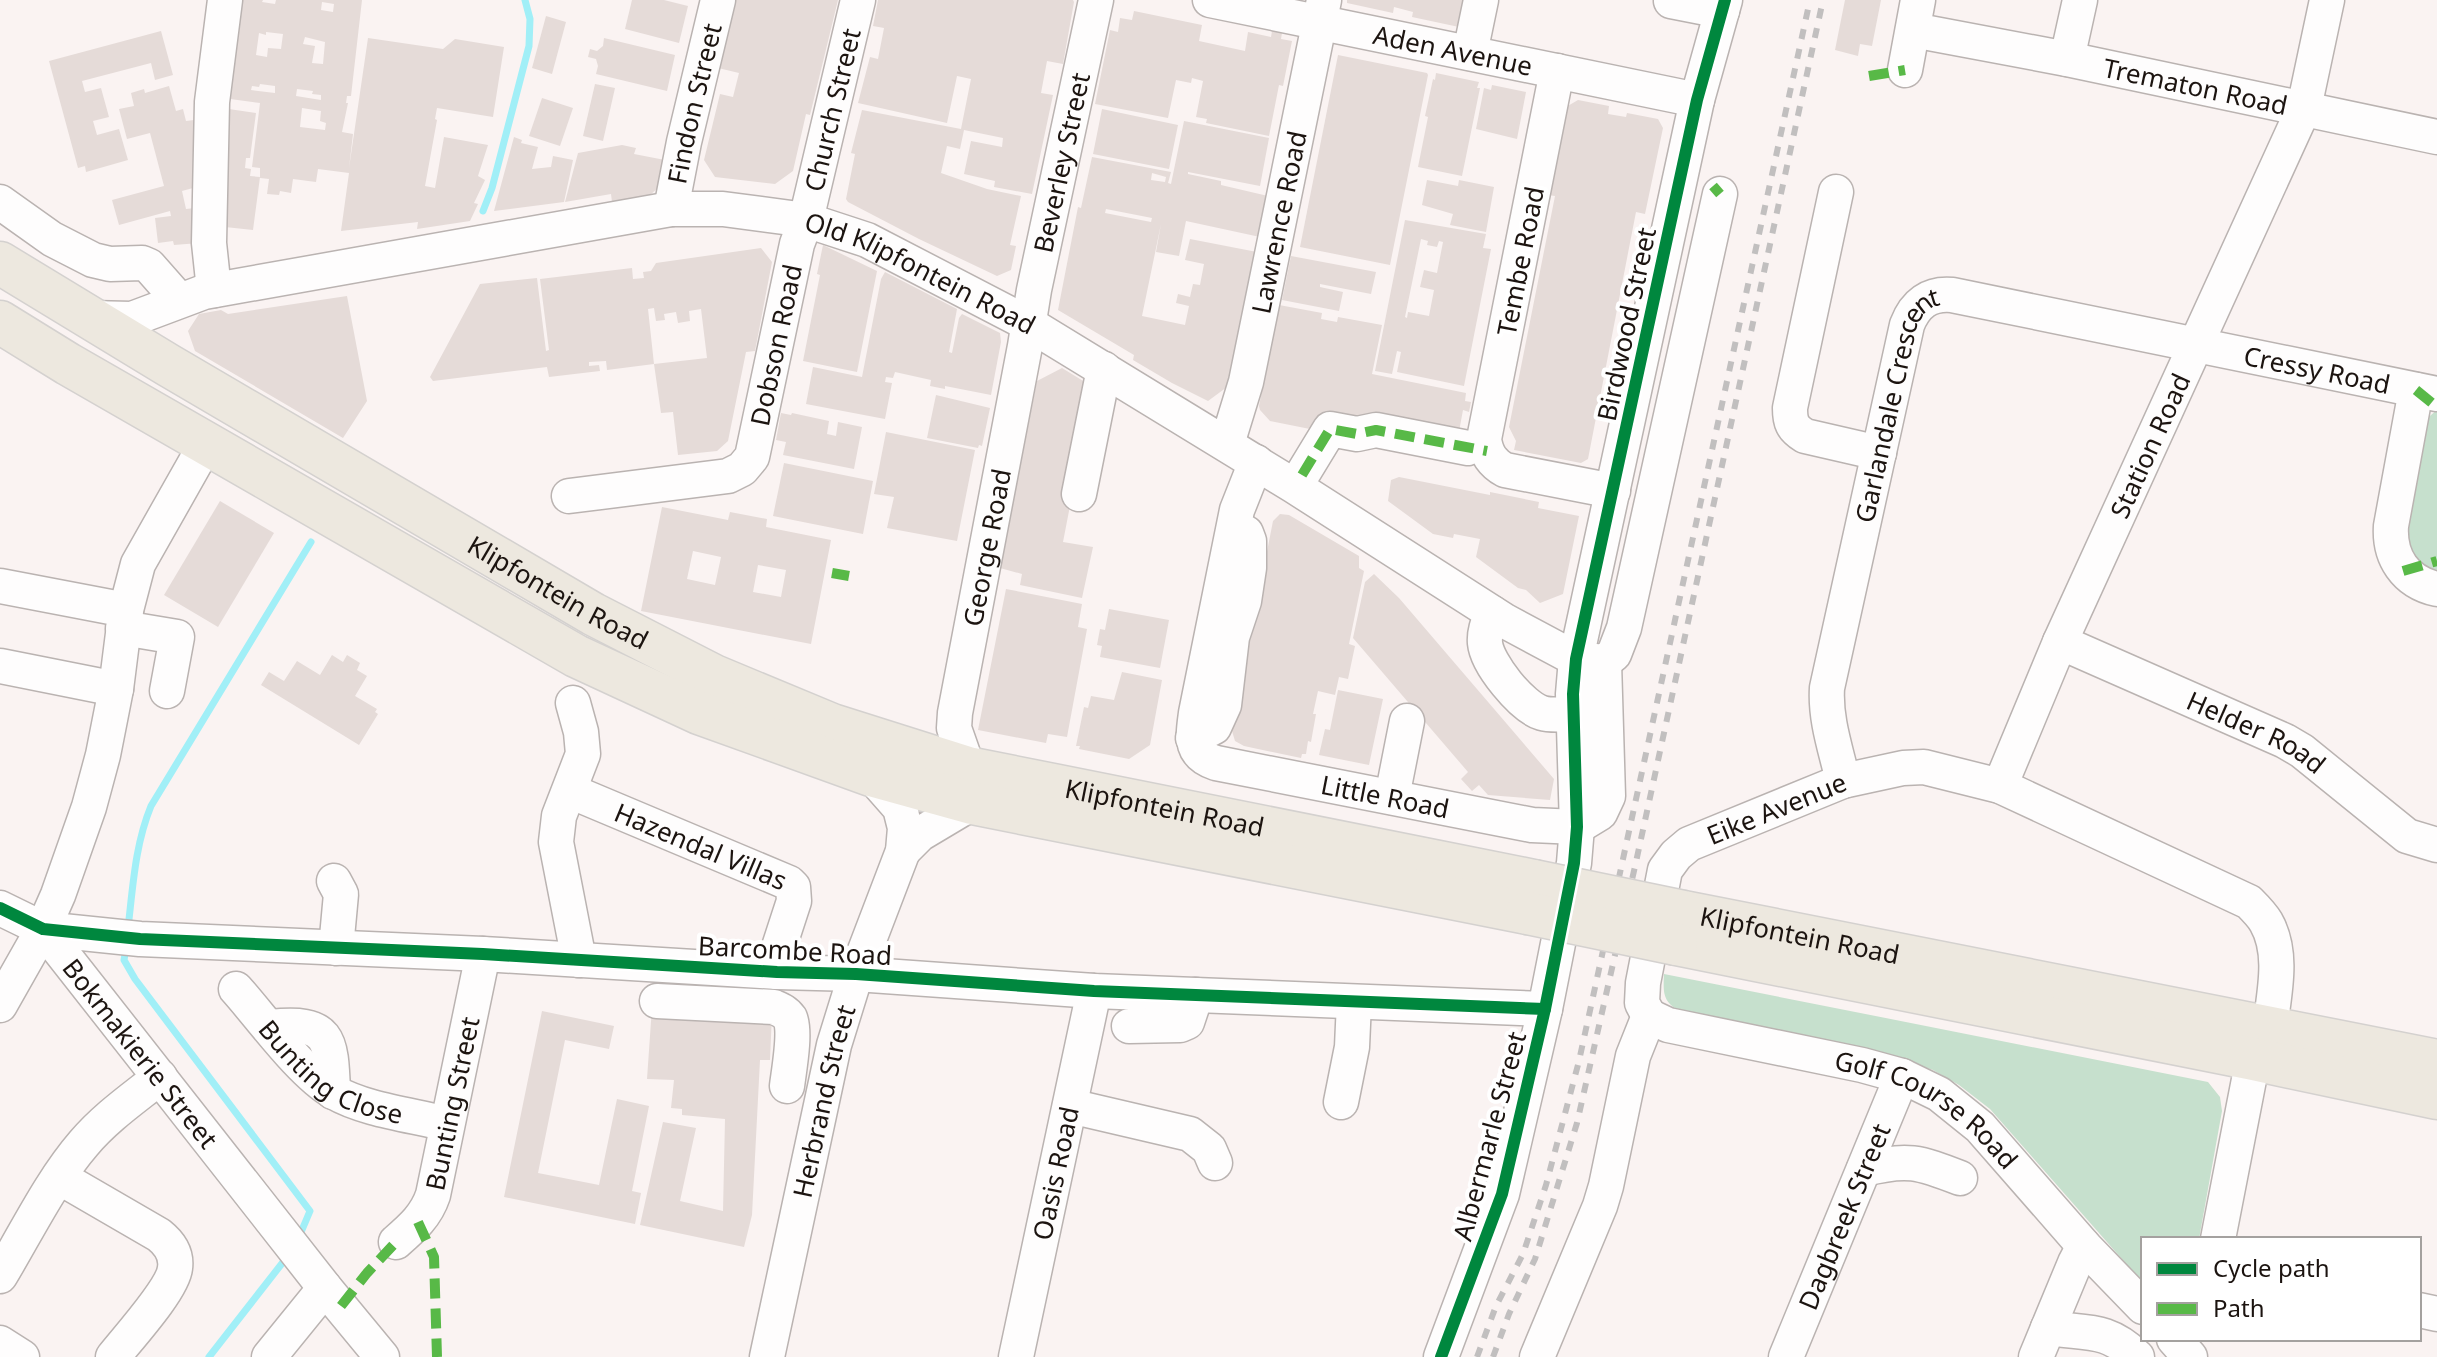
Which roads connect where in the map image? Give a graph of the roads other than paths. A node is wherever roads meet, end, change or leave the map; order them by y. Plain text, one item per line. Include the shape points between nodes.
1 (225, 0) edge
2 (718, 0) edge
3 (858, 0) edge
4 (1096, 0) edge
5 (1210, 0) edge
6 (1481, 0) edge
7 (2080, 0) edge
8 (2327, 0) edge
9 (1671, 1) edge
10 (1724, 6) edge
11 (1322, 11) edge
12 (1916, 15) edge
13 (1470, 53) junction
14 (2067, 59) junction
15 (1905, 70) dead end
16 (1557, 71) junction
17 (1697, 100) junction
18 (2304, 108) junction
19 (2437, 137) edge
20 (1836, 192) dead end
21 (1720, 194) dead end
22 (0, 202) edge
23 (671, 209) junction
24 (806, 220) junction
25 (1669, 227) junction
26 (1710, 237) junction
27 (0, 263) edge
28 (214, 290) junction
29 (179, 300) junction
30 (89, 318) junction
31 (0, 322) edge
32 (1029, 324) junction
33 (0, 344) edge
34 (2197, 344) junction
35 (68, 364) junction
36 (168, 365) junction
37 (1104, 369) junction
38 (2427, 392) edge
39 (1626, 430) junction
40 (1666, 437) junction
41 (207, 442) junction
42 (1227, 444) junction
43 (1477, 450) junction
44 (1879, 453) junction
45 (1256, 462) junction
46 (1302, 475) dead end
47 (1613, 491) junction
48 (1079, 494) dead end
49 (569, 496) dead end
50 (0, 586) edge
51 (2437, 589) edge
52 (1492, 613) junction
53 (124, 619) junction
54 (2060, 642) junction
55 (1590, 660) junction
56 (0, 666) edge
57 (116, 689) junction
58 (167, 691) dead end
59 (573, 703) dead end
60 (1573, 714) junction
61 (1407, 721) dead end
62 (871, 775) junction
63 (1843, 781) junction
64 (970, 785) junction
65 (2000, 786) junction
66 (570, 791) junction
67 (1392, 797) junction
68 (1577, 827) junction
69 (2437, 845) edge
70 (903, 851) junction
71 (334, 881) dead end
72 (0, 908) edge
73 (43, 929) junction
74 (336, 948) junction
75 (483, 954) junction
76 (579, 960) junction
77 (777, 972) junction
78 (856, 974) junction
79 (236, 989) dead end
80 (1094, 991) junction
81 (1196, 995) junction
82 (657, 1001) dead end
83 (1354, 1002) junction
84 (0, 1005) edge
85 (1545, 1009) junction
86 (1649, 1016) junction
87 (1129, 1026) dead end
88 (2262, 1043) junction
89 (2437, 1061) edge
90 (1902, 1076) junction
91 (160, 1077) junction
92 (827, 1079) junction
93 (2437, 1098) edge
94 (1341, 1102) dead end
95 (1070, 1106) junction
96 (447, 1124) junction
97 (1215, 1163) dead end
98 (1864, 1169) junction
99 (59, 1177) junction
100 (1960, 1178) dead end
101 (2218, 1237) edge
102 (396, 1242) dead end
103 (2084, 1246) junction
104 (0, 1276) edge
105 (325, 1288) junction
106 (2141, 1305) edge
107 (2042, 1342) edge
108 (0, 1343) edge
109 (22, 1357) edge
110 (113, 1357) edge
111 (269, 1357) edge
112 (382, 1357) edge
113 (767, 1357) edge
114 (1016, 1357) edge
115 (1441, 1357) edge
116 (1537, 1357) edge
117 (1786, 1357) edge
118 (2137, 1357) edge

1 - 28 street via 212,102 209,243
2 - 23 street, Findon Street
3 - 24 street, Church Street
4 - 32 street, Beverley Street
5 - 11 street, Aden Avenue
6 - 13 street
7 - 14 street
8 - 18 street, Station Road
9 - 10 street
10 - 17 street, Birdwood Street
11 - 13 street, Aden Avenue
11 - 42 street, Lawrence Road via 1246,382
12 - 14 street, Trematon Road via 1955,38
12 - 15 street
13 - 16 street, Aden Avenue
14 - 18 street, Trematon Road
16 - 17 street, Aden Avenue
16 - 43 street, Tembe Road via 1484,439
17 - 25 street, Birdwood Street
18 - 19 street, Trematon Road
18 - 34 street, Station Road
20 - 44 street via 1790,420 1805,436
21 - 26 street
22 - 29 street via 93,260 149,266
23 - 24 street, Old Klipfontein Road via 723,209
23 - 28 street, Old Klipfontein Road
24 - 32 street, Old Klipfontein Road via 867,240
24 - 49 street, Dobson Road via 748,464 728,476
25 - 26 street
25 - 39 street, Birdwood Street
26 - 40 street
27 - 30 main road, Klipfontein Road
28 - 29 street, Old Klipfontein Road
29 - 30 street, Old Klipfontein Road via 132,319
29 - 36 street
30 - 36 main road, Klipfontein Road
31 - 35 main road, Klipfontein Road
32 - 37 street, Old Klipfontein Road
32 - 64 street, George Road via 963,600 954,728
33 - 35 main road
34 - 38 street, Cressy Road
34 - 44 street, Garlandale Crescent via 1952,295 1934,296 1917,306 1907,325
34 - 54 street, Station Road
35 - 41 main road, Klipfontein Road
36 - 64 main road, Klipfontein Road via 593,614 714,676
37 - 42 street, Old Klipfontein Road
37 - 48 street
38 - 51 street via 2390,541 2403,571
39 - 40 street
39 - 47 street, Birdwood Street
40 - 55 street via 1624,628 1614,654
41 - 53 street via 138,564
41 - 62 main road, Klipfontein Road via 576,656 699,713
42 - 45 street, Old Klipfontein Road
43 - 46 street via 1376,430 1357,434 1330,429
43 - 47 street via 1505,470
44 - 63 street, Garlandale Crescent via 1827,688 1826,707
45 - 52 street, Old Klipfontein Road
45 - 67 street, Little Road via 1237,510 1222,636 1195,745 1216,763
47 - 55 street, Birdwood Street
50 - 53 street
52 - 55 street, Old Klipfontein Road
52 - 60 street via 1486,650 1510,688 1542,713
53 - 57 street
53 - 58 street via 177,637
54 - 65 street, Station Road
54 - 69 street, Helder Road via 2285,741 2407,836
55 - 60 street
55 - 68 street via 1608,796 1600,813
56 - 57 street
57 - 73 street via 89,807
59 - 66 street via 584,745
60 - 68 street
61 - 67 street
62 - 64 main road, Klipfontein Road
62 - 70 street, Herbrand Street via 900,808
63 - 65 street, Eike Avenue via 1924,767
63 - 86 street, Eike Avenue via 1712,833 1676,855 1665,870 1643,983 1642,1003
64 - 70 street, Herbrand Street
64 - 88 main road, Klipfontein Road, bridge
65 - 88 street, Eike Avenue via 2249,902 2266,922 2277,973
66 - 76 street via 556,842
66 - 77 street, Hazendal Villas via 789,883 794,896
67 - 68 street, Little Road via 1532,825
68 - 85 street, Albermarle Street
70 - 78 street, Herbrand Street
71 - 74 street via 341,894
72 - 73 street
73 - 74 street, Barcombe Road
73 - 84 street
73 - 91 street, Bokmakierie Street
74 - 75 street, Barcombe Road
75 - 76 street, Barcombe Road
75 - 96 street, Bunting Street
76 - 77 street, Barcombe Road
77 - 78 street, Barcombe Road
78 - 80 street, Barcombe Road
78 - 92 street, Herbrand Street
79 - 96 street, Bunting Close via 302,1065 333,1092
80 - 81 street, Barcombe Road
80 - 95 street, Oasis Road
81 - 83 street, Barcombe Road
81 - 87 street via 1187,1022
82 - 92 street via 783,1011 792,1027 788,1080
83 - 85 street, Barcombe Road
83 - 94 street
85 - 115 street, Albermarle Street via 1502,1194
86 - 90 street, Golf Course Road via 1668,1025
86 - 116 street, Eike Avenue via 1633,1056 1600,1206
88 - 89 main road, Klipfontein Road
88 - 93 main road, Klipfontein Road
88 - 101 street, Eike Avenue
90 - 98 street, Dagbreek Street
90 - 103 street, Golf Course Road via 1939,1094 1980,1127
91 - 99 street via 101,1125
91 - 105 street, Bokmakierie Street
92 - 113 street, Herbrand Street
95 - 97 street via 1190,1134 1209,1149
95 - 114 street, Oasis Road
96 - 102 street, Bunting Street via 429,1207
98 - 100 street via 1908,1162
98 - 117 street, Dagbreek Street
99 - 104 street
99 - 110 street via 159,1235 174,1257 173,1276 165,1290
103 - 106 street, Golf Course Road
103 - 107 street
105 - 111 street
105 - 112 street, Bokmakierie Street
107 - 118 street via 2098,1333
108 - 109 street

